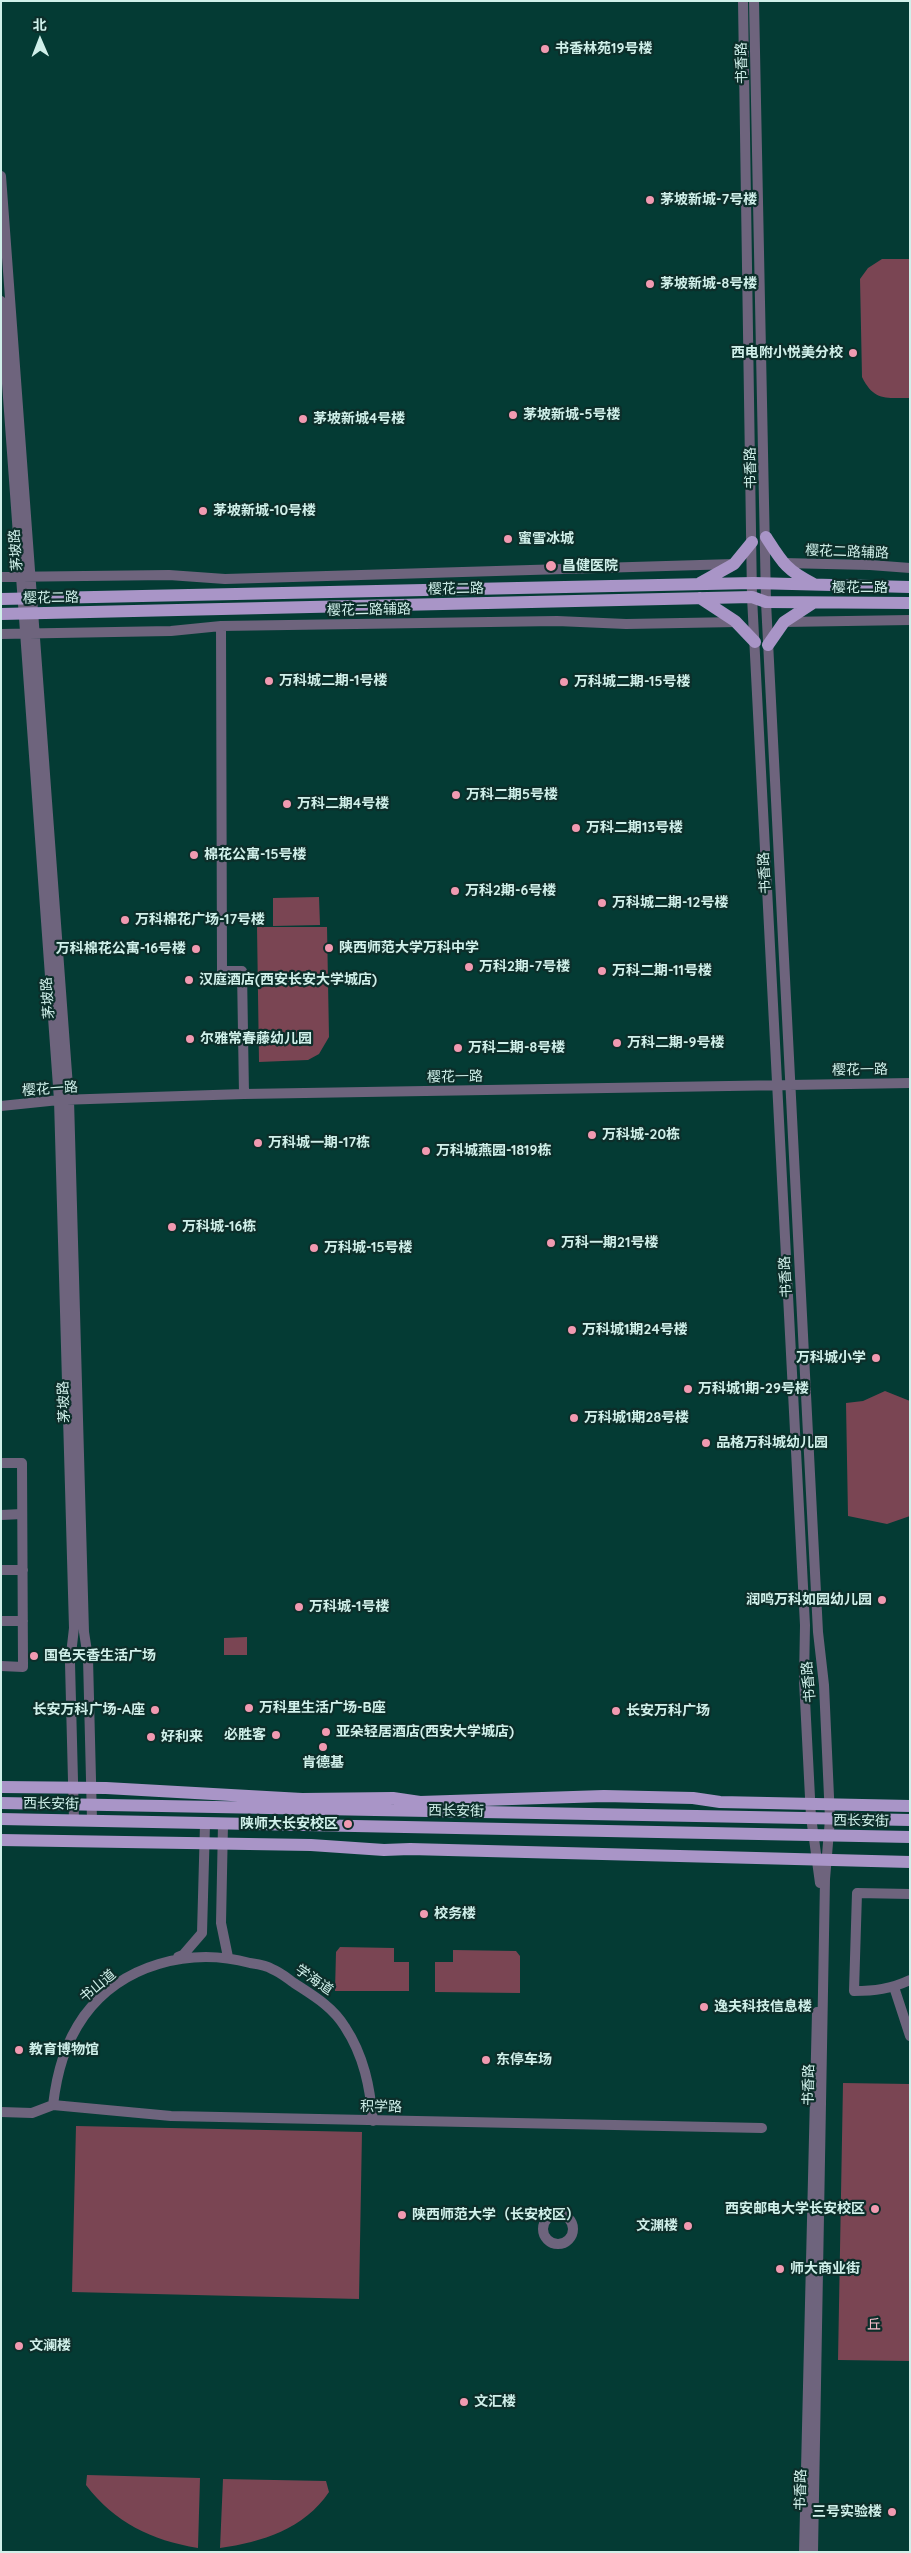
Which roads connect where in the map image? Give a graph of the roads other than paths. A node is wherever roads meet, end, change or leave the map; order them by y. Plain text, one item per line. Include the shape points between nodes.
1 (743, 1) edge
2 (754, 1) edge
3 (1, 176) edge
4 (1, 300) edge
5 (766, 537) junction
6 (752, 542) junction
7 (783, 563) junction
8 (734, 564) junction
9 (910, 568) edge
10 (1, 577) edge
11 (27, 577) junction
12 (754, 583) junction
13 (698, 584) junction
14 (767, 585) junction
15 (818, 586) junction
16 (910, 587) edge
17 (752, 597) junction
18 (28, 598) junction
19 (700, 598) junction
20 (1, 599) edge
21 (766, 602) junction
22 (814, 602) junction
23 (910, 603) edge
24 (1, 614) edge
25 (30, 614) junction
26 (910, 620) edge
27 (736, 622) junction
28 (784, 622) junction
29 (221, 626) junction
30 (31, 633) junction
31 (1, 634) edge
32 (755, 642) junction
33 (768, 645) junction
34 (910, 1083) edge
35 (784, 1085) junction
36 (244, 1094) junction
37 (64, 1100) junction
38 (1, 1106) edge
39 (1, 1463) edge
40 (22, 1514) junction
41 (1, 1515) edge
42 (1, 1570) edge
43 (23, 1570) junction
44 (1, 1621) edge
45 (23, 1621) junction
46 (1, 1666) edge
47 (90, 1750) junction
48 (72, 1751) junction
49 (1, 1787) edge
50 (91, 1787) junction
51 (73, 1788) junction
52 (1, 1803) edge
53 (74, 1805) junction
54 (92, 1805) junction
55 (830, 1805) junction
56 (910, 1806) edge
57 (811, 1811) junction
58 (1, 1818) edge
59 (830, 1819) junction
60 (74, 1820) junction
61 (92, 1820) junction
62 (910, 1820) edge
63 (205, 1824) junction
64 (223, 1824) junction
65 (813, 1834) junction
66 (827, 1836) junction
67 (910, 1837) edge
68 (1, 1840) edge
69 (205, 1843) junction
70 (222, 1844) junction
71 (821, 1860) junction
72 (910, 1862) edge
73 (910, 1894) edge
74 (192, 1957) joint
75 (228, 1957) junction
76 (156, 1963) junction
77 (910, 1980) edge
78 (894, 1987) junction
79 (910, 2036) edge
80 (54, 2105) junction
81 (1, 2112) edge
82 (373, 2121) junction
83 (762, 2128) dead end
84 (804, 2552) edge
85 (814, 2552) edge

1 - 6 street, 书香路
2 - 5 street, 书香路
3 - 11 street, 茅坡路
4 - 11 street, 茅坡路
5 - 7 main road
5 - 14 street, 书香路
6 - 8 main road
6 - 12 street, 书香路
7 - 9 street, 樱花二路辅路
7 - 15 main road via 794,574
8 - 11 street via 225,579 169,575
8 - 13 main road
10 - 11 street
11 - 18 street, 茅坡路
12 - 13 main road, 樱花二路
12 - 14 main road, 樱花二路
12 - 17 street, 书香路
13 - 18 main road, 樱花二路
14 - 15 main road, 樱花二路
14 - 21 street, 书香路
15 - 16 main road, 樱花二路
17 - 19 main road, 樱花二路
17 - 21 main road, 樱花二路
17 - 32 street, 书香路
18 - 20 main road, 樱花二路
18 - 25 street, 茅坡路
19 - 25 main road, 樱花二路
19 - 27 main road
21 - 22 main road, 樱花二路
21 - 33 street, 书香路
22 - 23 main road, 樱花二路
22 - 28 main road
24 - 25 main road, 樱花二路
25 - 30 street, 茅坡路
26 - 28 street
27 - 29 street, 樱花二路辅路
27 - 32 main road
28 - 33 main road
29 - 30 street, 樱花二路辅路
29 - 36 street via 222,971 242,971
30 - 31 street, 樱花二路辅路
30 - 37 street, 茅坡路
32 - 35 street, 书香路
33 - 35 street, 书香路
34 - 35 street, 樱花一路
35 - 36 street, 樱花一路
35 - 55 street, 书香路
35 - 57 street, 书香路
36 - 37 street, 樱花一路
37 - 38 street, 樱花一路
37 - 47 street, 茅坡路
37 - 48 street, 茅坡路 via 74,1628 70,1663
39 - 40 street via 22,1463
40 - 41 street
40 - 43 street
42 - 43 street
43 - 45 street
44 - 45 street
45 - 46 street via 23,1667
47 - 48 street
47 - 50 street, 茅坡路
48 - 51 street, 茅坡路
49 - 51 main road
50 - 51 main road
50 - 54 street, 茅坡路
50 - 57 main road via 302,1800 393,1798 420,1802 604,1796
51 - 53 street, 茅坡路
52 - 53 main road, 西长安街
53 - 54 main road, 西长安街
53 - 60 street, 茅坡路
54 - 57 main road, 西长安街
54 - 61 street, 茅坡路
55 - 56 main road
55 - 57 main road
55 - 59 street, 书香路
57 - 59 main road, 西长安街
57 - 65 street, 书香路
58 - 60 main road, 西长安街
59 - 62 main road, 西长安街
59 - 66 street, 书香路
60 - 61 main road, 西长安街
61 - 63 main road, 西长安街
63 - 64 main road, 西长安街
63 - 69 street
64 - 65 main road, 西长安街
64 - 70 street
65 - 66 main road, 西长安街
65 - 71 street, 书香路
66 - 67 main road, 西长安街
66 - 71 street, 书香路
68 - 69 main road
69 - 70 main road
69 - 76 street via 202,1933 183,1955
70 - 71 main road
70 - 75 street via 220,1923
71 - 72 main road
71 - 84 street, 书香路
71 - 85 street, 书香路
73 - 78 street via 857,1893 854,1991
74 - 75 street, 学海道
74 - 76 street, 书山道
75 - 82 street, 学海道 via 272,1968 328,2006 345,2026 360,2057 371,2094
76 - 80 street, 书山道 via 118,1985 84,2016 62,2057
77 - 78 street
78 - 79 street
80 - 81 street, 积学路 via 32,2113
80 - 82 street, 积学路 via 171,2116
82 - 83 street, 积学路

